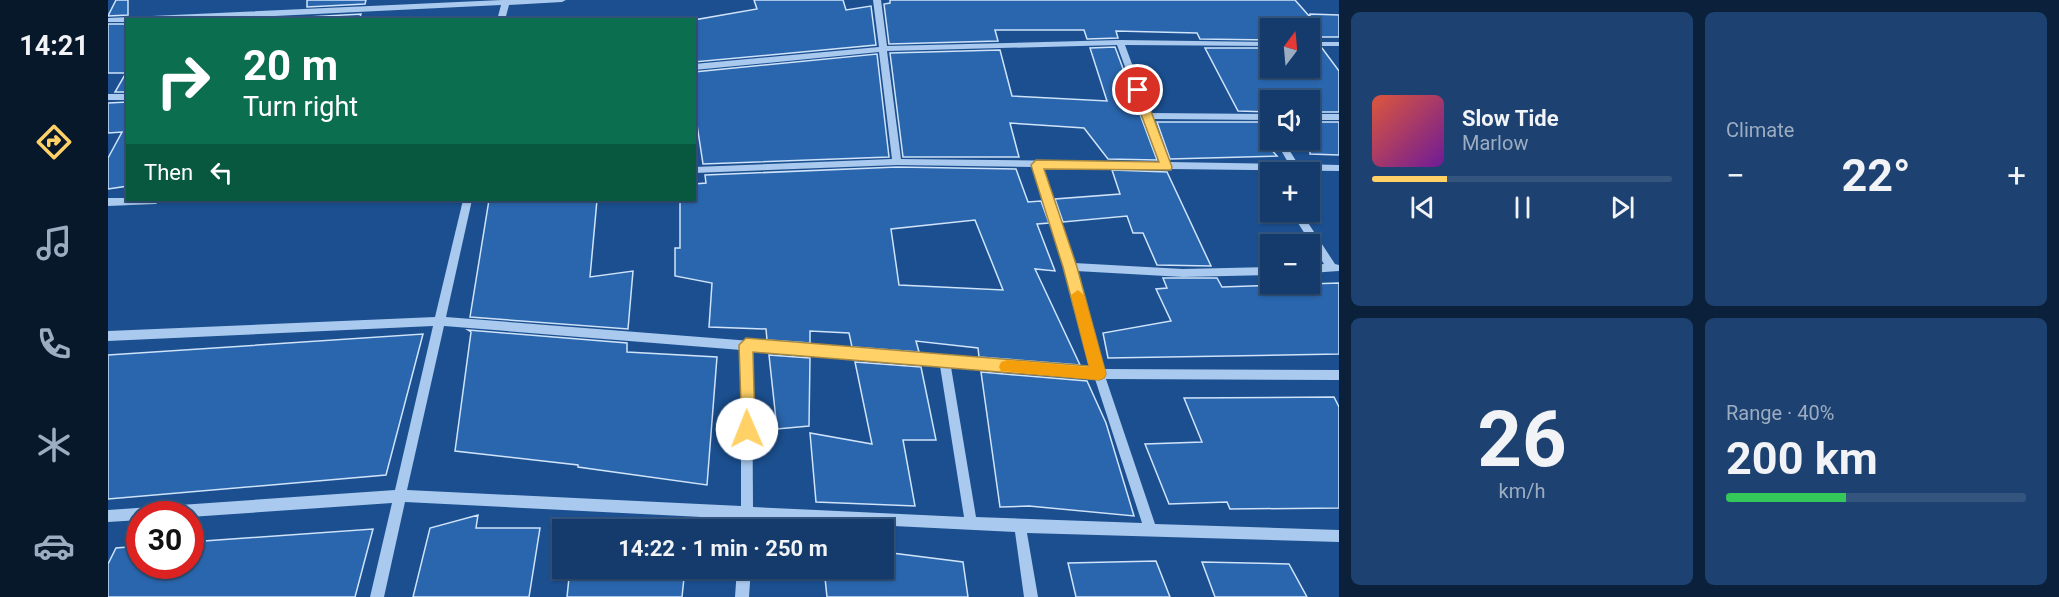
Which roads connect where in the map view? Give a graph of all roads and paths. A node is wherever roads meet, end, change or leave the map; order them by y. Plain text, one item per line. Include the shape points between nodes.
1 (562, 0) edge
2 (877, 0) edge
3 (506, 1) edge
4 (168, 18) edge
5 (502, 18) edge
6 (108, 20) edge
7 (126, 20) edge
8 (1120, 42) junction
9 (1260, 44) edge
10 (1320, 44) edge
11 (1339, 44) edge
12 (881, 49) junction
13 (696, 67) edge
14 (108, 97) edge
15 (126, 97) edge
16 (1147, 116) junction
17 (1320, 117) edge
18 (1339, 117) edge
19 (1260, 120) edge
20 (897, 162) junction
21 (1036, 165) junction
22 (1166, 167) junction
23 (1320, 168) edge
24 (1339, 168) edge
25 (696, 170) edge
26 (1260, 170) edge
27 (132, 201) edge
28 (467, 201) edge
29 (108, 202) edge
30 (1303, 222) edge
31 (1070, 267) junction
32 (1336, 268) edge
33 (1320, 269) edge
34 (1260, 271) edge
35 (439, 321) junction
36 (108, 336) edge
37 (746, 345) junction
38 (945, 362) junction
39 (1099, 374) junction
40 (1339, 375) edge
41 (400, 496) junction
42 (748, 513) junction
43 (109, 518) edge
44 (748, 519) edge
45 (971, 523) junction
46 (1020, 526) junction
47 (1151, 531) junction
48 (1339, 536) edge
49 (743, 579) edge
50 (377, 597) edge
51 (742, 597) edge
52 (1031, 597) edge

1 - 3 street
2 - 12 street
3 - 4 street
3 - 5 street
6 - 7 street
8 - 9 street
8 - 12 street
8 - 16 street
10 - 11 street
12 - 13 street
12 - 20 street
14 - 15 street
16 - 19 street
16 - 22 street
17 - 18 street
20 - 21 street
20 - 25 street
21 - 22 street
21 - 31 street
22 - 26 street
23 - 24 street
27 - 29 street
28 - 35 street
30 - 32 street
31 - 34 street via 1183,273
31 - 39 street
32 - 33 street
35 - 36 street
35 - 37 street
35 - 41 street
37 - 38 street
37 - 42 street
38 - 39 street
38 - 45 street
39 - 40 street
39 - 47 street
41 - 42 street
41 - 43 street
41 - 50 street
42 - 44 street
42 - 45 street
45 - 46 street
46 - 47 street
46 - 52 street
47 - 48 street
49 - 51 street

